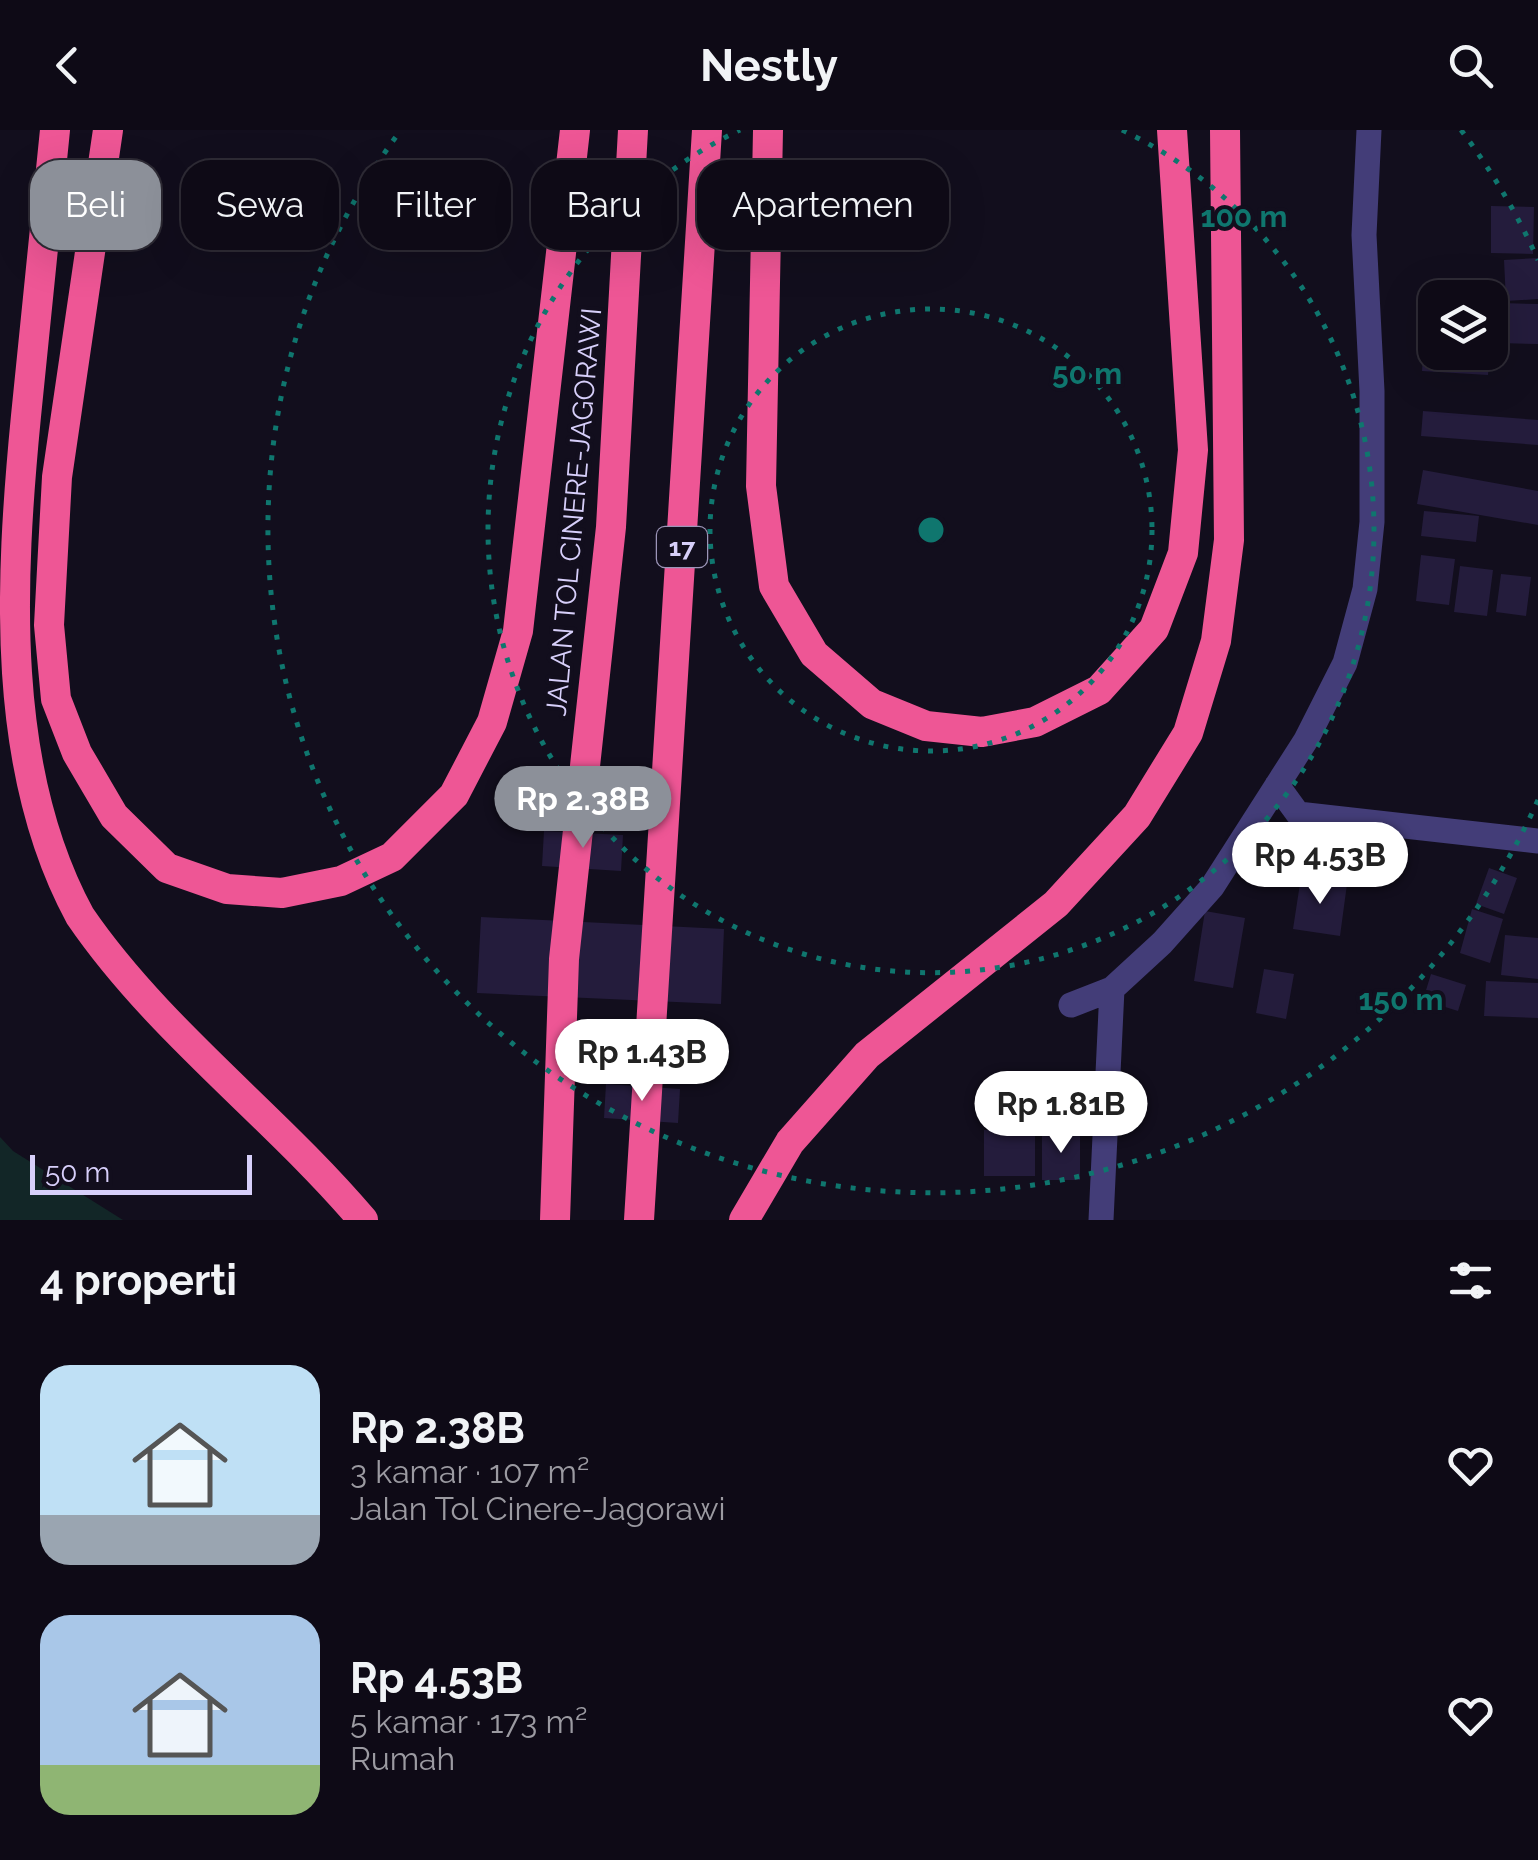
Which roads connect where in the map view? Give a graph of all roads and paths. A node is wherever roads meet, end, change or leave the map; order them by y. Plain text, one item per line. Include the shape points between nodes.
1 (55, 130) edge
2 (108, 130) edge
3 (575, 130) edge
4 (633, 130) edge
5 (707, 130) edge
6 (768, 130) edge
7 (1172, 130) edge
8 (1225, 130) edge
9 (1368, 130) edge
10 (1277, 786) junction
11 (1538, 841) edge
12 (1112, 989) junction
13 (1071, 1006) dead end
14 (362, 1220) edge
15 (554, 1220) edge
16 (640, 1220) edge
17 (744, 1220) edge
18 (1100, 1220) edge

1 - 14 highway via 12,558 8,664 17,748 38,834 80,914 144,996
2 - 3 highway via 57,477 48,625 56,699 114,816 166,868 227,889 282,893 341,881 392,857 454,795 492,722 518,631
4 - 15 highway, JALAN TOL CINERE-JAGORAWI via 611,527 564,959
5 - 16 highway, 17
6 - 7 highway via 761,486 774,586 814,654 872,704 926,726 982,732 1036,722 1099,690 1154,629 1183,553 1193,450
8 - 17 highway via 1229,540 1216,641 1188,733 1137,816 1056,904 868,1055 790,1142
9 - 10 street via 1364,235 1372,522 1364,590 1345,663
10 - 11 street via 1298,814
10 - 12 street via 1212,887
12 - 13 street
12 - 18 street

